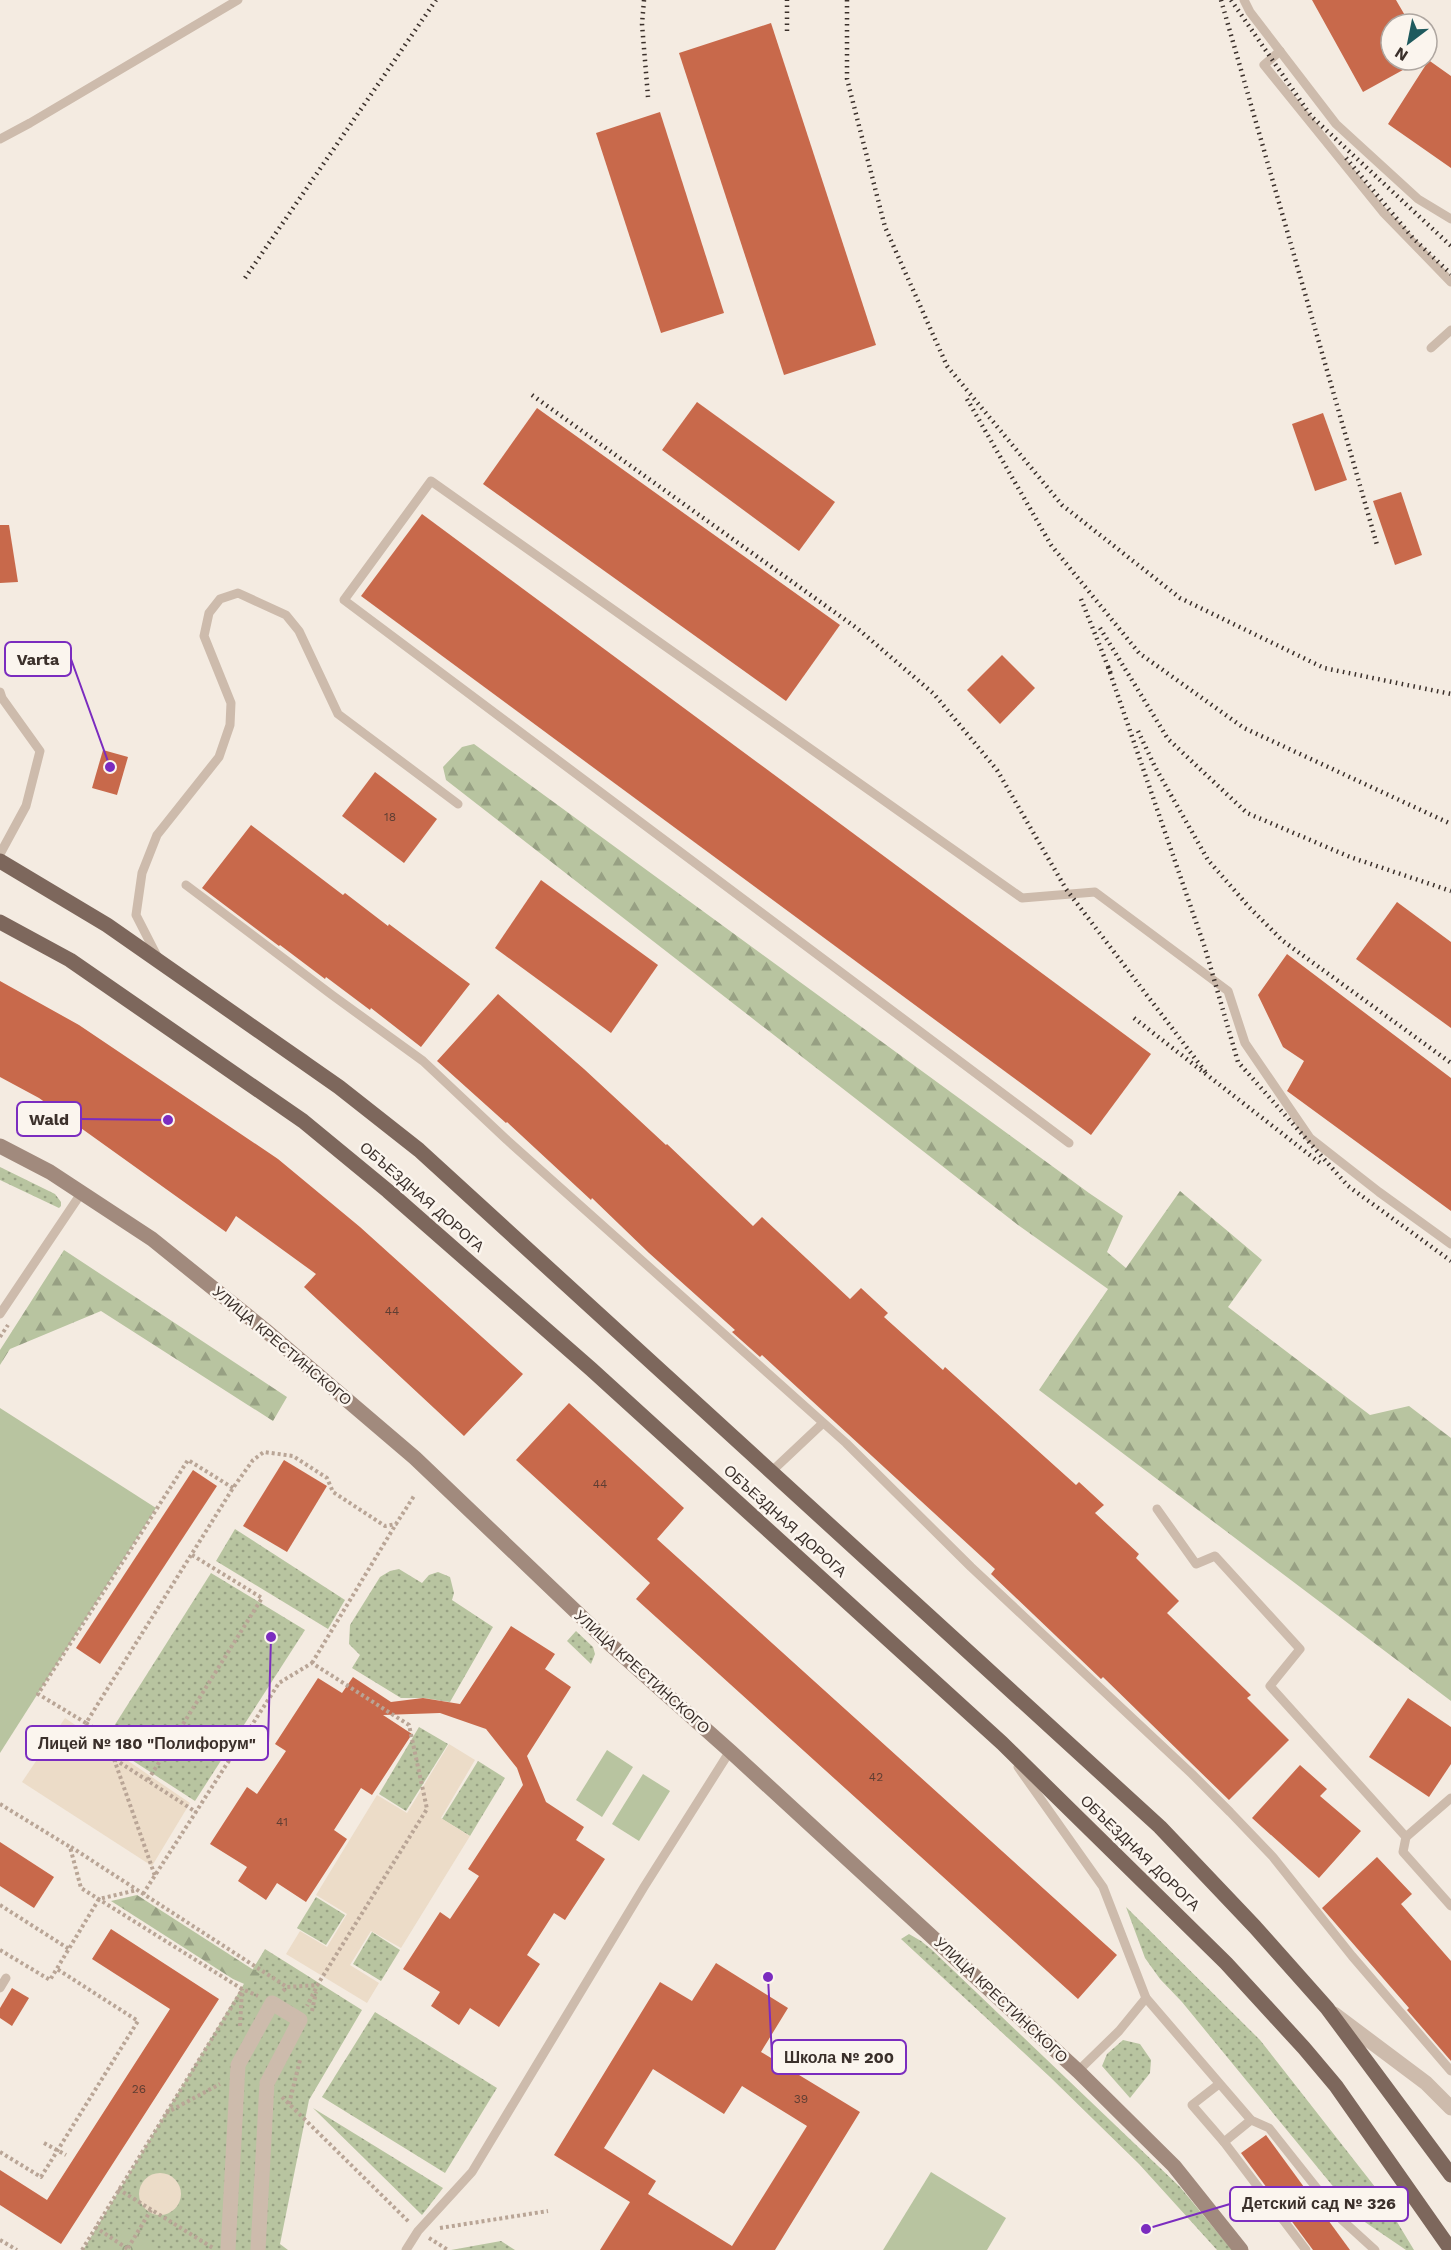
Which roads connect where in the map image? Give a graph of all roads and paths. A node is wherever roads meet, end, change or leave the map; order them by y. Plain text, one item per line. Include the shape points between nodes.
1 (238, 0) edge
2 (1244, 0) edge
3 (1280, 51) junction
4 (0, 139) edge
5 (1451, 219) edge
6 (1451, 282) edge
7 (1451, 330) edge
8 (1431, 348) dead end
9 (0, 696) edge
10 (458, 804) dead end
11 (0, 854) edge
12 (0, 861) edge
13 (186, 885) dead end
14 (0, 922) edge
15 (161, 962) junction
16 (1070, 1143) dead end
17 (0, 1146) edge
18 (82, 1192) junction
19 (1451, 1244) edge
20 (0, 1314) edge
21 (823, 1423) junction
22 (772, 1472) junction
23 (233, 1488) junction
24 (414, 1496) dead end
25 (1157, 1509) dead end
26 (396, 1524) junction
27 (192, 1555) junction
28 (312, 1664) junction
29 (86, 1723) junction
30 (1002, 1743) junction
31 (730, 1751) junction
32 (113, 1758) junction
33 (148, 1780) junction
34 (1451, 1798) edge
35 (0, 1804) edge
36 (196, 1812) junction
37 (1406, 1837) junction
38 (70, 1847) junction
39 (155, 1876) junction
40 (137, 1890) junction
41 (143, 1894) junction
42 (99, 1899) junction
43 (0, 1905) edge
44 (1451, 1906) edge
45 (69, 1949) junction
46 (0, 1950) edge
47 (57, 1969) junction
48 (6, 1978) dead end
49 (318, 1984) junction
50 (0, 1988) edge
51 (287, 1988) junction
52 (242, 1989) junction
53 (1146, 1998) junction
54 (272, 2003) junction
55 (1327, 2008) junction
56 (300, 2020) junction
57 (1078, 2071) junction
58 (1451, 2071) edge
59 (237, 2075) junction
60 (267, 2082) junction
61 (1219, 2084) junction
62 (1451, 2108) edge
63 (166, 2113) junction
64 (1251, 2120) junction
65 (1224, 2142) junction
66 (44, 2143) dead end
67 (57, 2150) junction
68 (0, 2152) edge
69 (66, 2155) dead end
70 (1451, 2175) edge
71 (118, 2188) junction
72 (151, 2210) junction
73 (548, 2211) dead end
74 (96, 2227) junction
75 (418, 2231) junction
76 (0, 2240) edge
77 (128, 2249) edge
78 (16, 2250) edge
79 (82, 2250) edge
80 (216, 2250) edge
81 (228, 2250) edge
82 (258, 2250) edge
83 (406, 2250) edge
84 (448, 2250) edge
85 (1241, 2250) edge
86 (1306, 2250) edge
87 (1375, 2250) edge
88 (1451, 2250) edge

1 - 4 lane
2 - 3 lane
3 - 5 lane via 1336,124 1418,199
3 - 6 lane via 1264,65 1383,212
7 - 8 lane
9 - 11 lane via 40,751 27,806
10 - 15 lane via 338,714 299,631 286,615 238,593 220,599 209,613 204,636 231,703 230,725 219,757 158,835 142,873 136,915
12 - 15 main road, ОБЪЕЗДНАЯ ДОРОГА
13 - 21 lane via 423,1061
14 - 30 main road, ОБЪЕЗДНАЯ ДОРОГА via 70,960 320,1135 591,1369
15 - 22 main road, ОБЪЕЗДНАЯ ДОРОГА via 339,1086 419,1150
16 - 19 lane via 344,600 431,481 1022,898 1095,892 1228,991 1245,1043 1310,1138
17 - 18 street, УЛИЦА КРЕСТИНСКОГО
18 - 20 lane
18 - 31 street, УЛИЦА КРЕСТИНСКОГО via 152,1239 415,1458 612,1647
21 - 22 lane
21 - 58 lane via 1192,1773 1273,1857
22 - 55 main road, ОБЪЕЗДНАЯ ДОРОГА via 1160,1827
23 - 26 path via 253,1460 264,1452 293,1456 327,1478 333,1492 385,1526
23 - 27 path
23 - 29 path via 188,1460 38,1694
24 - 26 path
25 - 37 lane via 1196,1564 1215,1556 1300,1650 1270,1686
26 - 28 path
27 - 29 path
27 - 33 path via 262,1598
28 - 36 path via 279,1683
28 - 49 path via 409,1725 427,1809
29 - 32 path via 108,1737 99,1749
30 - 53 lane via 1103,1887
30 - 88 main road, ОБЪЕЗДНАЯ ДОРОГА via 1226,1963 1304,2048 1336,2086
31 - 57 street, УЛИЦА КРЕСТИНСКОГО
31 - 75 lane via 472,2172
32 - 33 path
32 - 39 path
33 - 36 path
34 - 37 lane
35 - 38 path
36 - 39 path
37 - 44 lane via 1403,1852
38 - 40 path
38 - 42 path via 81,1888
39 - 41 path
40 - 41 path
40 - 42 path
41 - 51 path
42 - 45 path
42 - 52 path
43 - 45 path
45 - 47 path
46 - 47 path via 50,1980
47 - 67 path via 138,2021
48 - 50 lane
49 - 51 path
49 - 56 path
51 - 54 path
52 - 54 path
52 - 63 path
53 - 57 lane
53 - 61 lane
54 - 56 street
54 - 59 street via 238,2065
55 - 62 street via 1426,2083
55 - 70 main road, ОБЪЕЗДНАЯ ДОРОГА
56 - 60 street
57 - 85 street, УЛИЦА КРЕСТИНСКОГО via 1174,2166
59 - 63 path
59 - 81 street
60 - 75 path
60 - 82 street
61 - 64 lane
61 - 65 lane via 1192,2105
63 - 71 path
64 - 65 lane
64 - 87 lane via 1269,2128 1342,2220
65 - 86 lane
66 - 67 path
67 - 68 path via 41,2177
67 - 69 path
71 - 72 path
71 - 74 path
72 - 77 path
72 - 80 path
73 - 75 path
74 - 77 path
74 - 79 path
75 - 83 lane
75 - 84 path
76 - 78 path

